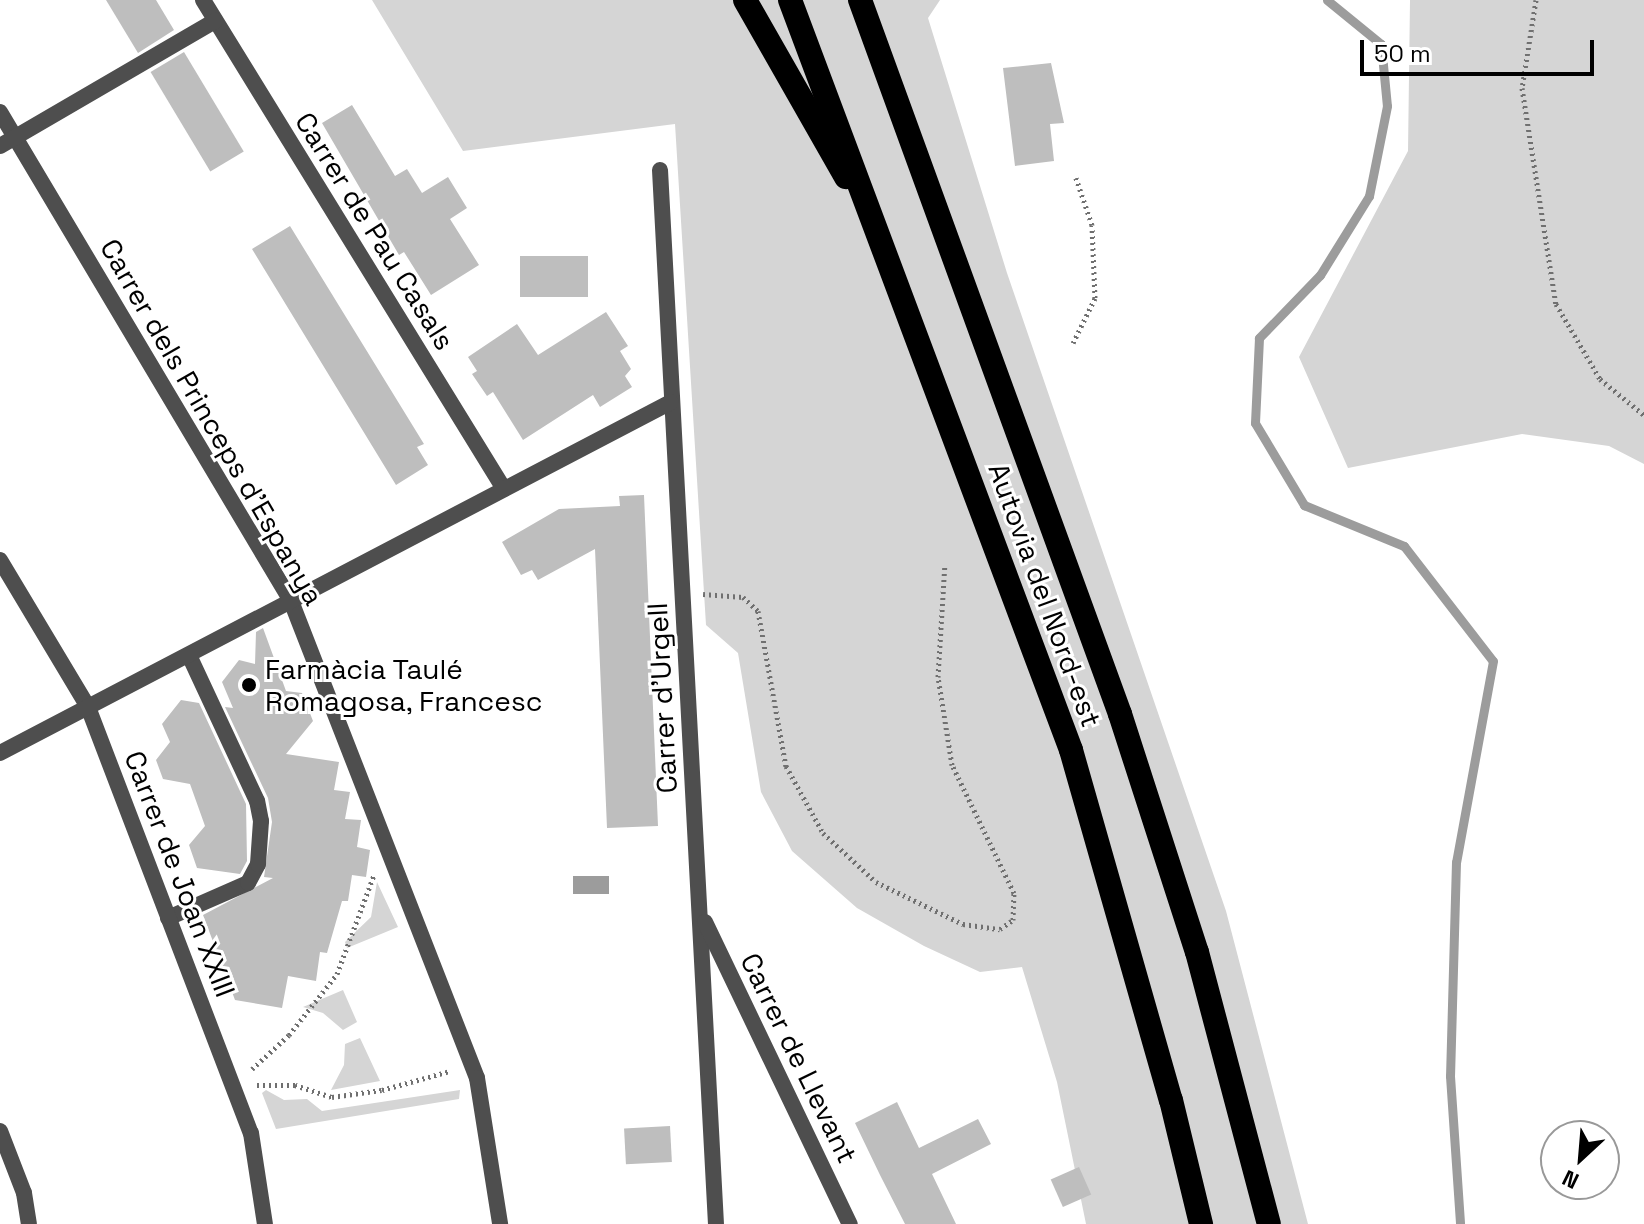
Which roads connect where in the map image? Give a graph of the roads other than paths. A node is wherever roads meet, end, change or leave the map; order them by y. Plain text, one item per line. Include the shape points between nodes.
1 (203, 0) edge
2 (745, 0) edge
3 (790, 0) edge
4 (860, 0) edge
5 (874, 0) edge
6 (215, 21) junction
7 (900, 104) junction
8 (0, 112) edge
9 (7, 141) edge
10 (660, 170) dead end
11 (881, 238) junction
12 (671, 402) junction
13 (504, 489) junction
14 (0, 560) edge
15 (291, 601) junction
16 (189, 655) junction
17 (88, 707) junction
18 (0, 753) edge
19 (701, 915) junction
20 (168, 918) junction
21 (0, 1131) edge
22 (29, 1224) edge
23 (265, 1224) edge
24 (500, 1224) edge
25 (716, 1224) edge
26 (850, 1224) edge
27 (1201, 1224) edge
28 (1269, 1224) edge

1 - 6 street, Carrer de Pau Casals
2 - 11 highway
3 - 11 highway, Autovia del Nord-est
4 - 7 highway, Autovia del Nord-est
5 - 7 highway
6 - 9 street
6 - 13 street, Carrer de Pau Casals
7 - 28 highway, Autovia del Nord-est via 1120,714 1197,952
8 - 9 street, Carrer dels Princeps d'Espanya
9 - 15 street, Carrer dels Princeps d'Espanya
10 - 12 street, Carrer d'Urgell
11 - 27 highway, Autovia del Nord-est via 1071,750
12 - 13 street
12 - 19 street, Carrer d'Urgell
13 - 15 street
14 - 17 street, Carrer de Joan XXIII
15 - 16 street
15 - 24 street, Carrer dels Princeps d'Espanya via 472,1064
16 - 17 street
16 - 20 street via 257,801 259,850 248,883
17 - 18 street
17 - 20 street, Carrer de Joan XXIII
19 - 25 street, Carrer d'Urgell
19 - 26 street, Carrer de Llevant
20 - 23 street, Carrer de Joan XXIII via 251,1133
21 - 22 street via 24,1193

